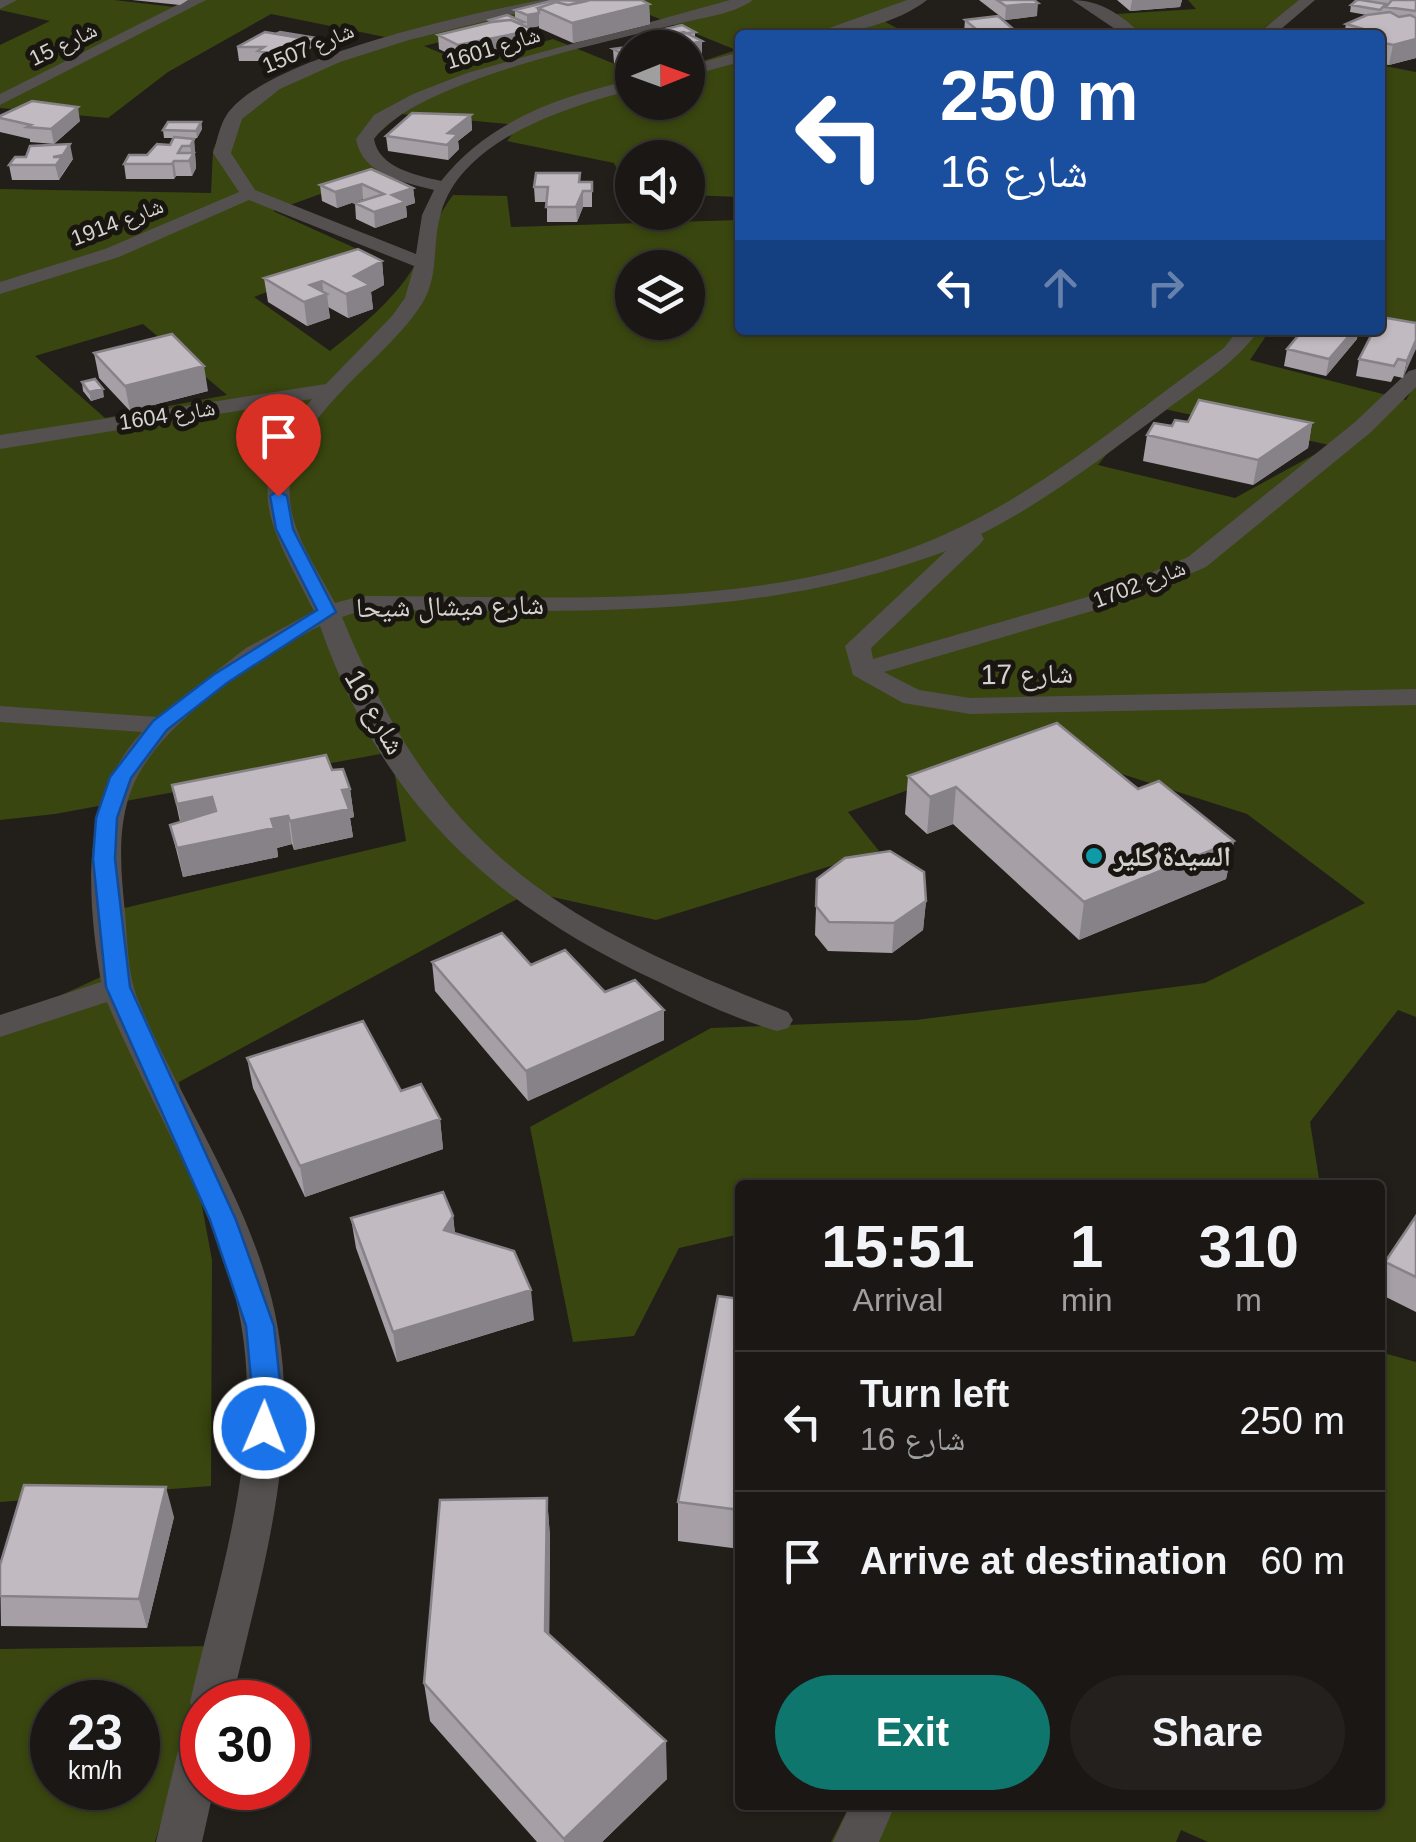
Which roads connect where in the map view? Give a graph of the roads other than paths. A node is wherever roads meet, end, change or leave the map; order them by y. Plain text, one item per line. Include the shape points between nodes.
1 (10, 0) edge
2 (200, 0) edge
3 (564, 0) edge
4 (746, 0) edge
5 (920, 0) edge
6 (1079, 0) edge
7 (1308, 0) edge
8 (0, 5) edge
9 (843, 30) edge
10 (1128, 30) edge
11 (1270, 30) edge
12 (735, 58) edge
13 (705, 66) edge
14 (615, 90) edge
15 (0, 100) edge
16 (444, 188) junction
17 (249, 194) junction
18 (425, 264) junction
19 (0, 288) edge
20 (1245, 335) edge
21 (1416, 375) edge
22 (334, 389) junction
23 (0, 442) edge
24 (998, 514) junction
25 (327, 612) junction
26 (862, 670) junction
27 (1416, 697) edge
28 (0, 714) edge
29 (160, 726) junction
30 (118, 987) junction
31 (776, 1020) dead end
32 (0, 1026) edge
33 (216, 1680) edge
34 (186, 1810) edge
35 (870, 1810) edge
36 (179, 1842) edge
37 (856, 1842) edge

1 - 8 street
2 - 15 street, شارع 15
3 - 17 street, شارع 1507 via 389,40 264,90 242,108 221,146 230,177
4 - 16 street, شارع 1601 via 476,74 369,127 368,152 385,167
5 - 9 street via 883,22
6 - 10 street
7 - 11 street
12 - 13 street
14 - 16 street, شارع 16 via 522,119 496,135
16 - 18 street, شارع 16 via 431,213
17 - 18 street
17 - 19 street, شارع 1914 via 112,253
18 - 22 street, شارع 16 via 404,315
20 - 24 street, شارع ميشال شيحا via 1230,352
21 - 26 street, شارع 1702 via 1363,427 1197,562 1117,596
22 - 23 street, شارع 1604
22 - 25 street, شارع 16 via 296,436 281,466 278,496 284,529
24 - 25 street, شارع ميشال شيحا via 889,563 769,590 596,603 361,603
24 - 26 street via 858,646
25 - 29 street, شارع ميشال شيحا
25 - 31 street, شارع 16 via 349,669 402,760 481,860 591,935
26 - 27 street, شارع 17 via 912,697 970,706
28 - 29 street
29 - 30 street, شارع ميشال شيحا via 120,777 106,818
30 - 32 street
30 - 33 street, شارع ميشال شيحا via 223,1220 260,1326 268,1401 258,1481
34 - 36 street
35 - 37 street

